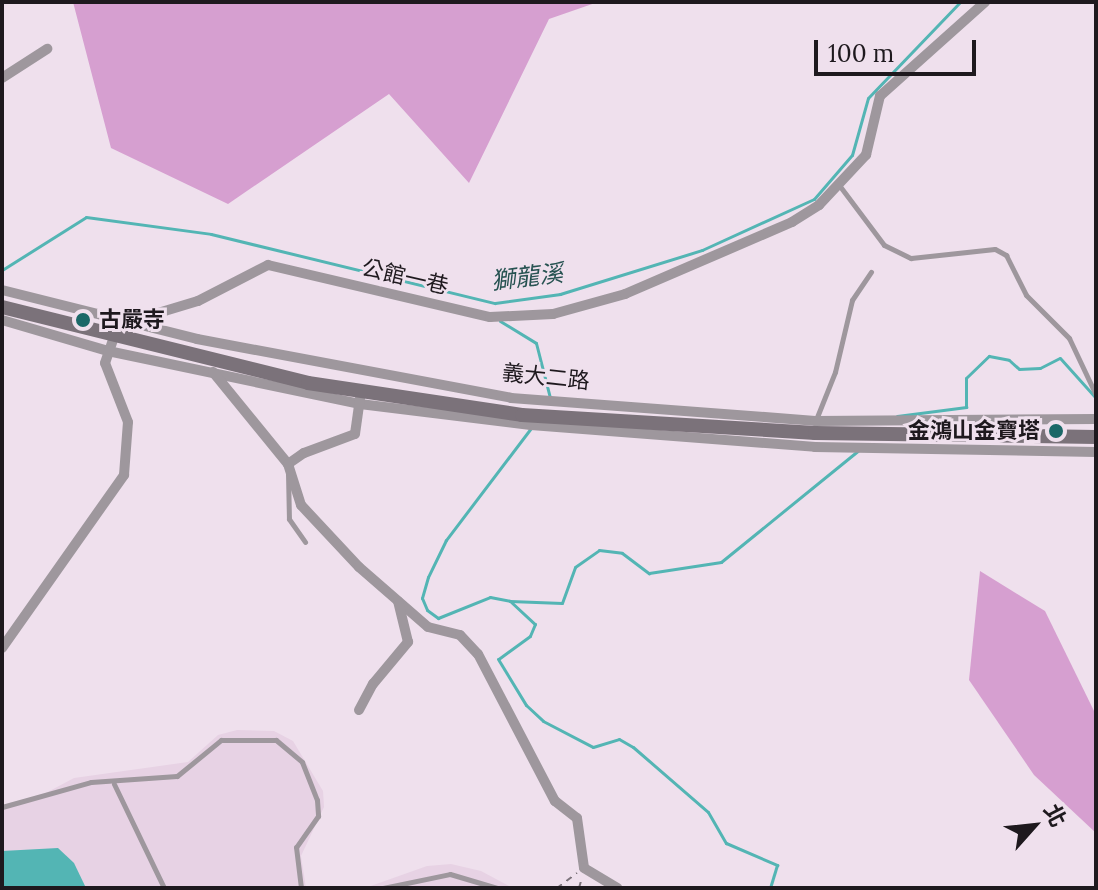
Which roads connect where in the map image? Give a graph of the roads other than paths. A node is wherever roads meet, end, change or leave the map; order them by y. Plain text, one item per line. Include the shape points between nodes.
1 (978, 4) edge
2 (47, 49) dead end
3 (2, 78) edge
4 (839, 184) junction
5 (871, 272) dead end
6 (6, 292) edge
7 (4, 314) edge
8 (125, 323) junction
9 (111, 344) junction
10 (202, 357) junction
11 (214, 373) junction
12 (1088, 373) junction
13 (1096, 373) edge
14 (1096, 395) edge
15 (360, 398) junction
16 (1096, 419) edge
17 (815, 434) junction
18 (1096, 437) edge
19 (1096, 452) edge
20 (288, 464) junction
21 (305, 542) dead end
22 (390, 589) junction
23 (2, 648) edge
24 (359, 710) dead end
25 (114, 784) junction
26 (2, 807) edge
27 (164, 888) edge
28 (301, 888) edge
29 (383, 888) edge
30 (497, 888) edge
31 (617, 888) edge

1 - 4 street, 公館一巷 via 880,96 866,155
2 - 3 street
4 - 8 street, 公館一巷 via 792,222 625,294 553,314 490,317 268,265 254,267 198,301
4 - 12 lane via 884,245 911,258 995,249 1006,255 1026,295 1069,338
5 - 17 lane via 852,300
6 - 8 street, 義大二路
7 - 9 street, 義大二路
8 - 9 street
8 - 17 street, 義大二路 via 511,398
9 - 10 street, 義大二路
9 - 11 street, 義大二路
9 - 23 street via 105,363 128,422 124,475
10 - 11 street
10 - 15 street, 義大二路
11 - 15 street, 義大二路
11 - 20 street
12 - 13 lane
12 - 14 lane
15 - 17 street, 義大二路 via 522,415
15 - 20 street via 355,434
16 - 17 street, 義大二路
17 - 18 street, 義大二路
17 - 19 street, 義大二路
20 - 21 lane via 289,519
20 - 22 street via 307,514 359,567
22 - 24 street via 407,620 408,642
22 - 31 street via 428,627 460,635 478,654 555,801 577,818 584,868
25 - 26 lane via 91,782
25 - 27 lane
25 - 28 lane via 177,776 221,740 276,740 302,762 317,800 318,816 296,847
29 - 30 lane via 450,874

